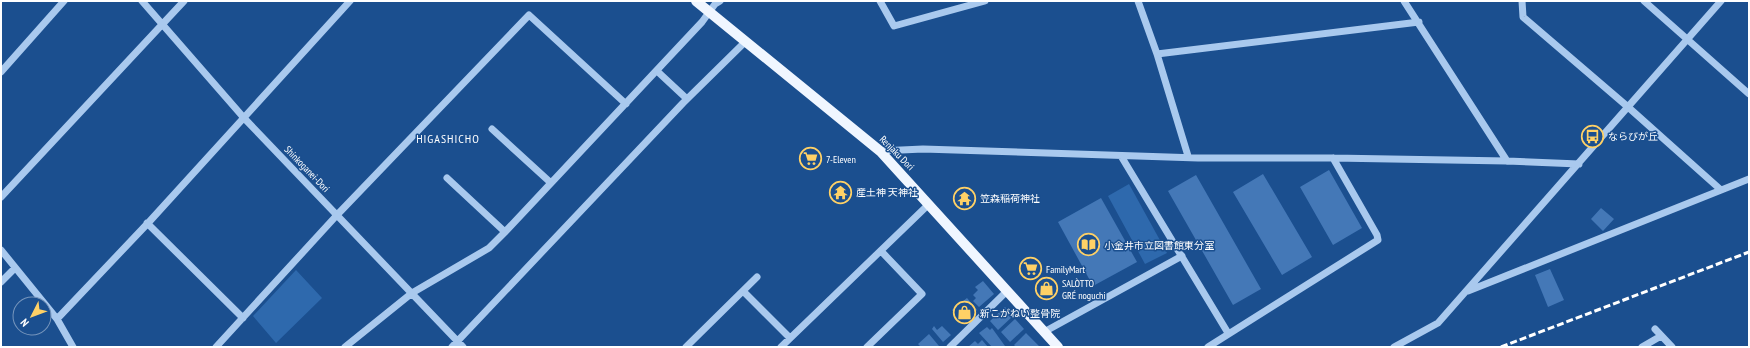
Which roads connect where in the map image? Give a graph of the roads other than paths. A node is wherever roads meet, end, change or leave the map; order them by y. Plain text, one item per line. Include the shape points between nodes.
1 (64, 1) edge
2 (142, 1) edge
3 (184, 1) edge
4 (350, 1) edge
5 (696, 1) edge
6 (720, 1) edge
7 (880, 1) edge
8 (985, 1) edge
9 (1138, 1) edge
10 (1414, 1) edge
11 (1522, 1) edge
12 (1644, 1) edge
13 (1721, 1) edge
14 (1405, 2) edge
15 (710, 12) junction
16 (1419, 22) junction
17 (162, 25) junction
18 (1687, 39) junction
19 (746, 42) junction
20 (1157, 54) junction
21 (657, 71) junction
22 (1, 72) edge
23 (1749, 94) edge
24 (687, 99) junction
25 (626, 104) junction
26 (1628, 107) junction
27 (244, 118) junction
28 (492, 128) dead end
29 (880, 152) junction
30 (1121, 156) junction
31 (1188, 156) junction
32 (1333, 158) junction
33 (1507, 161) junction
34 (1579, 164) junction
35 (446, 178) dead end
36 (1749, 179) edge
37 (551, 183) junction
38 (1721, 190) junction
39 (1, 197) edge
40 (929, 204) junction
41 (337, 215) junction
42 (147, 223) junction
43 (505, 232) junction
44 (1, 250) edge
45 (881, 251) junction
46 (1182, 256) junction
47 (15, 268) junction
48 (757, 277) dead end
49 (1, 282) edge
50 (743, 291) junction
51 (1007, 291) junction
52 (1466, 292) junction
53 (412, 293) junction
54 (243, 318) junction
55 (57, 319) junction
56 (1655, 329) dead end
57 (1044, 332) junction
58 (1228, 333) junction
59 (1662, 336) junction
60 (790, 338) junction
61 (454, 344) edge
62 (688, 346) edge
63 (73, 347) edge
64 (216, 347) edge
65 (345, 347) edge
66 (463, 347) edge
67 (781, 347) edge
68 (867, 347) edge
69 (950, 347) edge
70 (1058, 347) edge
71 (1208, 347) edge
72 (1394, 347) edge
73 (1642, 347) edge
74 (1672, 347) edge

1 - 22 street
2 - 17 street, Shinkoganei-Dori
3 - 17 street
4 - 27 street
5 - 15 main road, Renjaku Dori
6 - 15 street
7 - 8 street via 894,26
9 - 20 street
10 - 14 street
11 - 26 street via 1523,17
12 - 18 street
13 - 18 street
14 - 16 street
15 - 19 main road, Renjaku Dori
15 - 21 street
16 - 20 street
16 - 33 street
17 - 27 street, Shinkoganei-Dori
17 - 39 street
18 - 23 street
18 - 26 street
19 - 24 street
19 - 29 main road, Renjaku Dori
20 - 31 street
21 - 24 street
21 - 25 street
24 - 61 street
25 - 37 street
25 - 41 street via 529,15
26 - 34 street
26 - 38 street
27 - 41 street, Shinkoganei-Dori
27 - 42 street
28 - 37 street
29 - 30 street via 923,149
29 - 40 main road, Renjaku Dori
30 - 31 street
30 - 46 street
31 - 32 street
32 - 33 street
32 - 58 street via 1378,240
33 - 34 street
34 - 52 street
35 - 43 street
36 - 38 street
37 - 43 street
38 - 52 street
40 - 45 street
40 - 51 main road, Renjaku Dori
41 - 53 street, Shinkoganei-Dori
41 - 54 street
42 - 54 street
42 - 55 street
43 - 53 street via 489,248
44 - 47 street
45 - 60 street
45 - 68 street via 922,294
46 - 57 street
46 - 58 street
47 - 49 street
47 - 55 street
48 - 50 street
50 - 60 street
50 - 62 street
51 - 57 main road, Renjaku Dori
51 - 69 street
52 - 72 street via 1438,323
53 - 61 street, Shinkoganei-Dori
53 - 65 street
54 - 64 street
55 - 63 street
56 - 59 street
57 - 70 main road, Renjaku Dori
58 - 71 street
59 - 73 street
59 - 74 street
60 - 67 street
61 - 66 street, Shinkoganei-Dori

